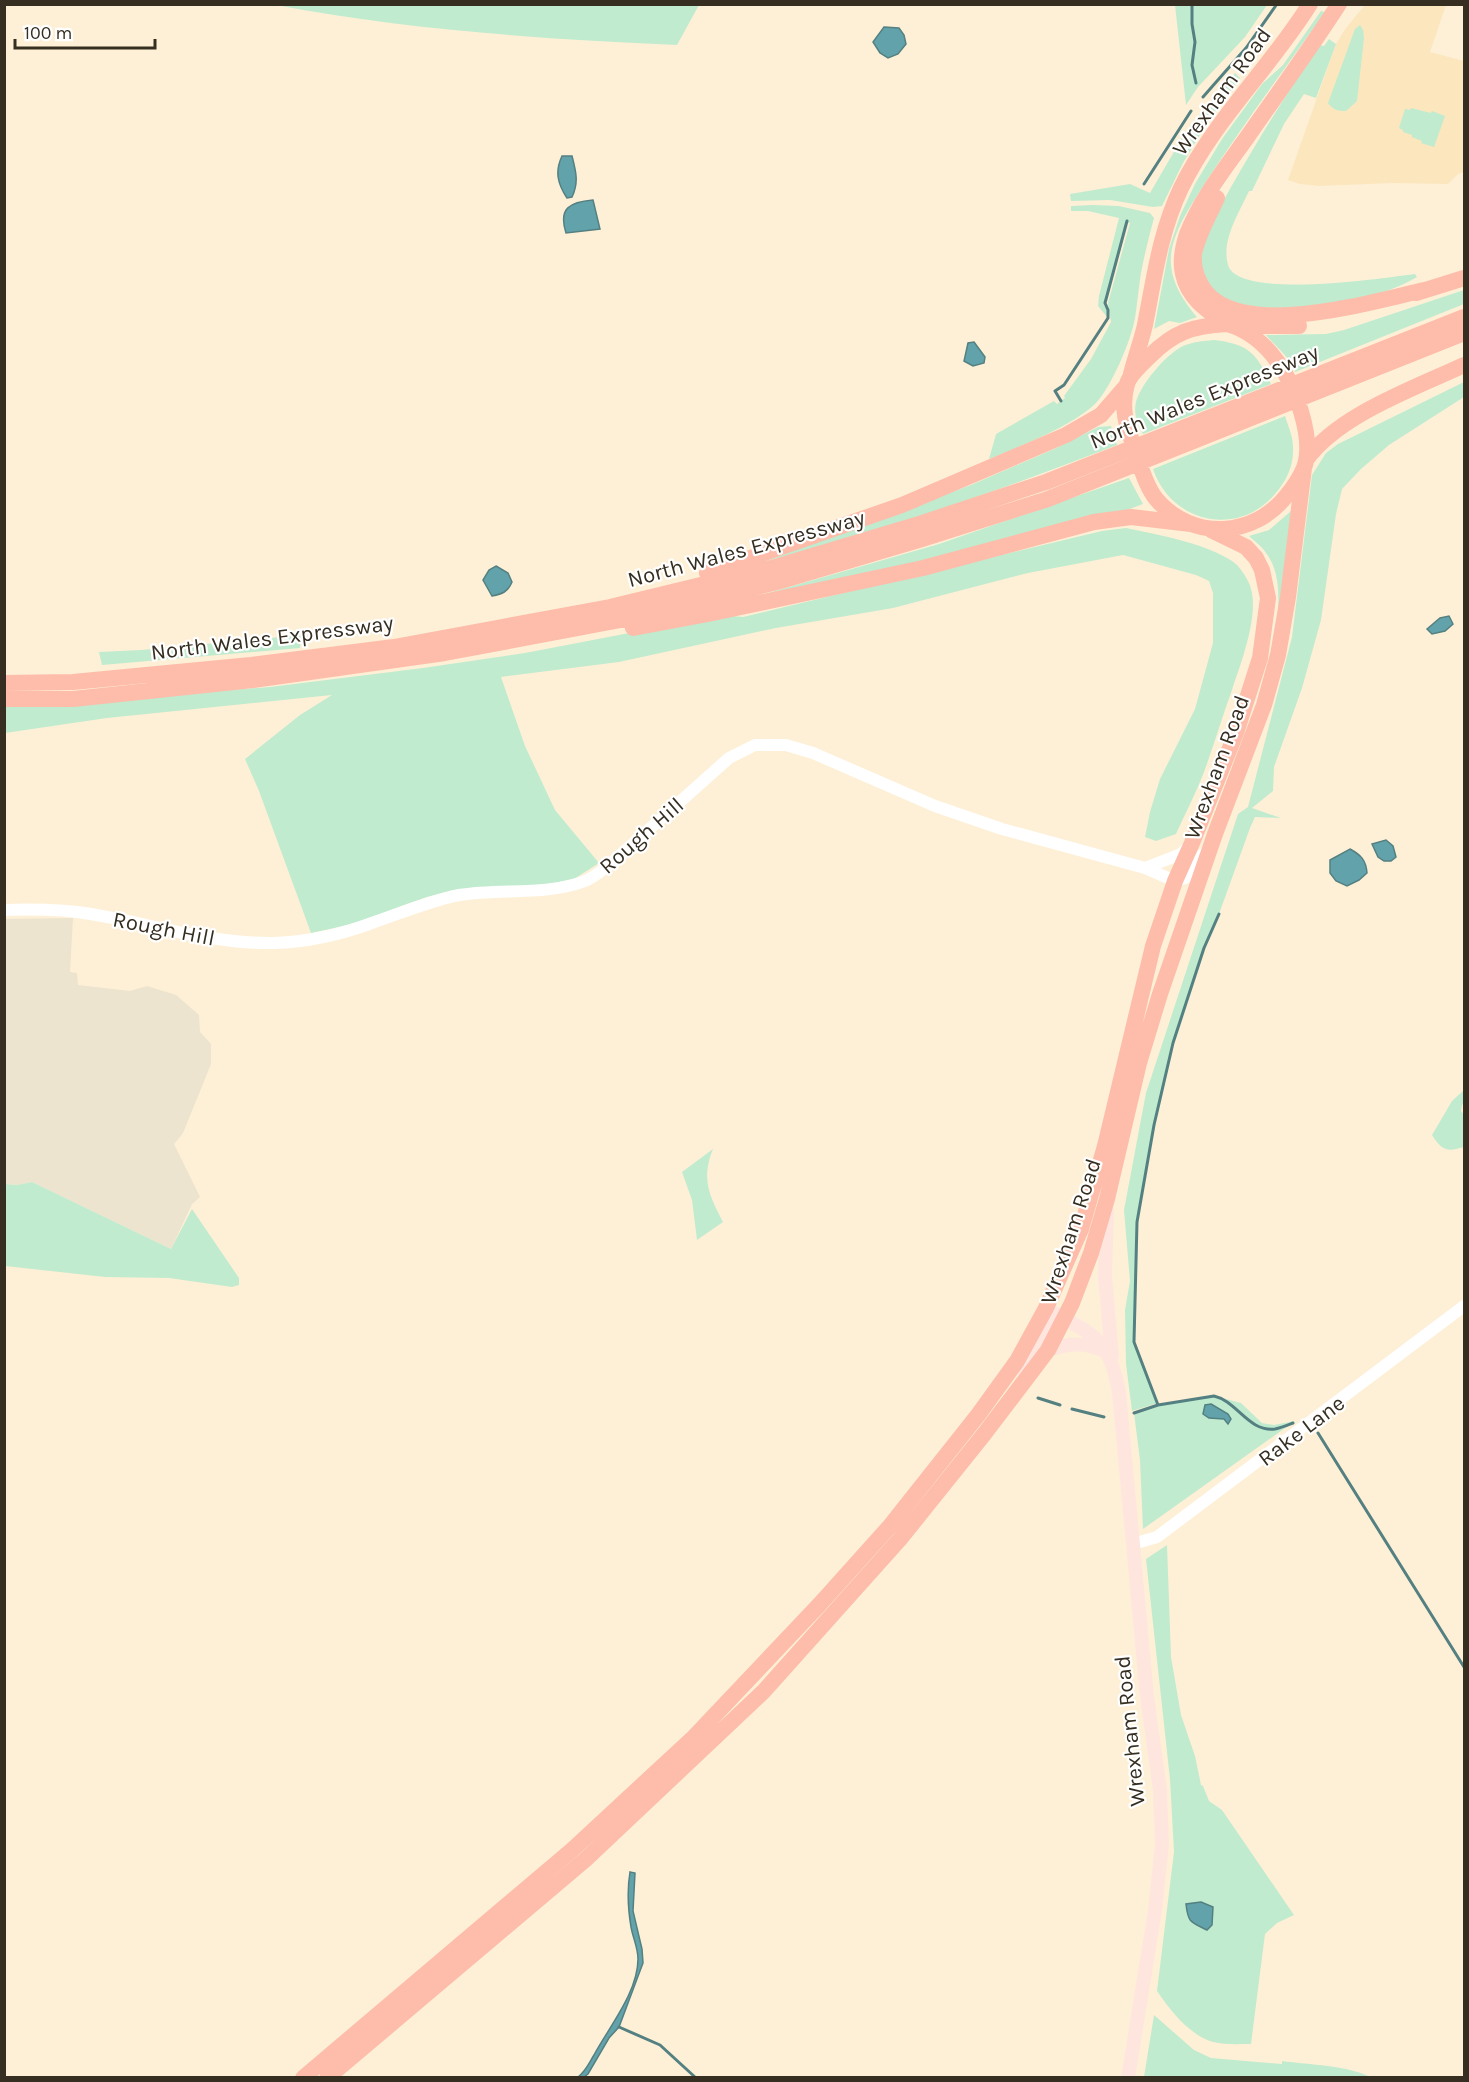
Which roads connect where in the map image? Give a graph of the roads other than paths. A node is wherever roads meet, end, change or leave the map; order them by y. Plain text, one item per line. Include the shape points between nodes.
1 (1310, 4) edge
2 (1339, 4) edge
3 (1223, 171) junction
4 (1464, 278) edge
5 (1424, 290) junction
6 (1464, 317) edge
7 (1230, 325) junction
8 (1464, 333) edge
9 (1464, 365) edge
10 (1128, 383) junction
11 (1305, 464) junction
12 (1191, 524) junction
13 (1211, 530) junction
14 (565, 615) junction
15 (445, 653) junction
16 (4, 683) edge
17 (4, 699) edge
18 (1215, 834) junction
19 (1192, 843) junction
20 (1145, 868) junction
21 (1175, 880) junction
22 (4, 910) edge
23 (1107, 1199) junction
24 (1464, 1306) edge
25 (1055, 1314) junction
26 (1048, 1350) junction
27 (1110, 1356) junction
28 (1133, 1544) junction
29 (303, 2078) edge
30 (327, 2078) edge
31 (1128, 2078) edge

1 - 10 highway, Wrexham Road via 1218,126 1180,190 1160,248
2 - 3 highway, Wrexham Road
3 - 5 highway via 1218,197 1194,255 1198,279 1214,300 1247,312 1296,316 1337,311
3 - 7 highway, Wrexham Road via 1187,234 1182,273 1200,305
4 - 5 highway
5 - 7 highway via 1342,319 1307,326
6 - 14 highway, North Wales Expressway via 1046,482 779,566
7 - 10 highway via 1195,327 1172,337
7 - 11 highway via 1259,342 1286,375 1302,413
8 - 15 highway, North Wales Expressway via 1048,499 932,536 777,582
9 - 11 highway via 1344,425 1320,442
10 - 12 highway via 1124,419 1148,486 1167,509
10 - 14 highway via 1101,415 1066,435 924,496 690,579
11 - 13 highway via 1289,494 1265,516 1251,523
11 - 18 highway, Wrexham Road via 1278,655 1264,705
12 - 13 highway
12 - 15 highway via 1131,517 1094,522 922,568 708,614 568,639
13 - 19 highway, Wrexham Road via 1246,547 1256,558 1268,598 1257,669
14 - 16 highway, North Wales Expressway via 394,646 251,665 73,682
15 - 17 highway, North Wales Expressway via 253,680 73,699
18 - 21 street via 1192,872
18 - 23 highway, Wrexham Road via 1139,1063
19 - 20 street via 1181,854
19 - 21 highway, Wrexham Road
20 - 21 street, Rough Hill
20 - 22 street, Rough Hill via 1002,830 935,806 813,753 786,745 755,745 729,758 608,866 587,880 561,888 461,895 354,929 277,943 201,937 62,910
21 - 25 highway, Wrexham Road via 1153,946 1094,1189
23 - 25 highway, Wrexham Road via 1091,1253
23 - 27 main road via 1105,1275
24 - 28 street, Rake Lane via 1157,1537
25 - 26 highway
25 - 27 main road, Wrexham Road via 1094,1335
25 - 29 highway via 890,1526 694,1737 572,1850
26 - 27 main road via 1085,1344
26 - 30 highway via 900,1539 764,1691 585,1860
27 - 28 main road, Wrexham Road via 1119,1392
28 - 31 main road, Wrexham Road via 1160,1790 1162,1844

